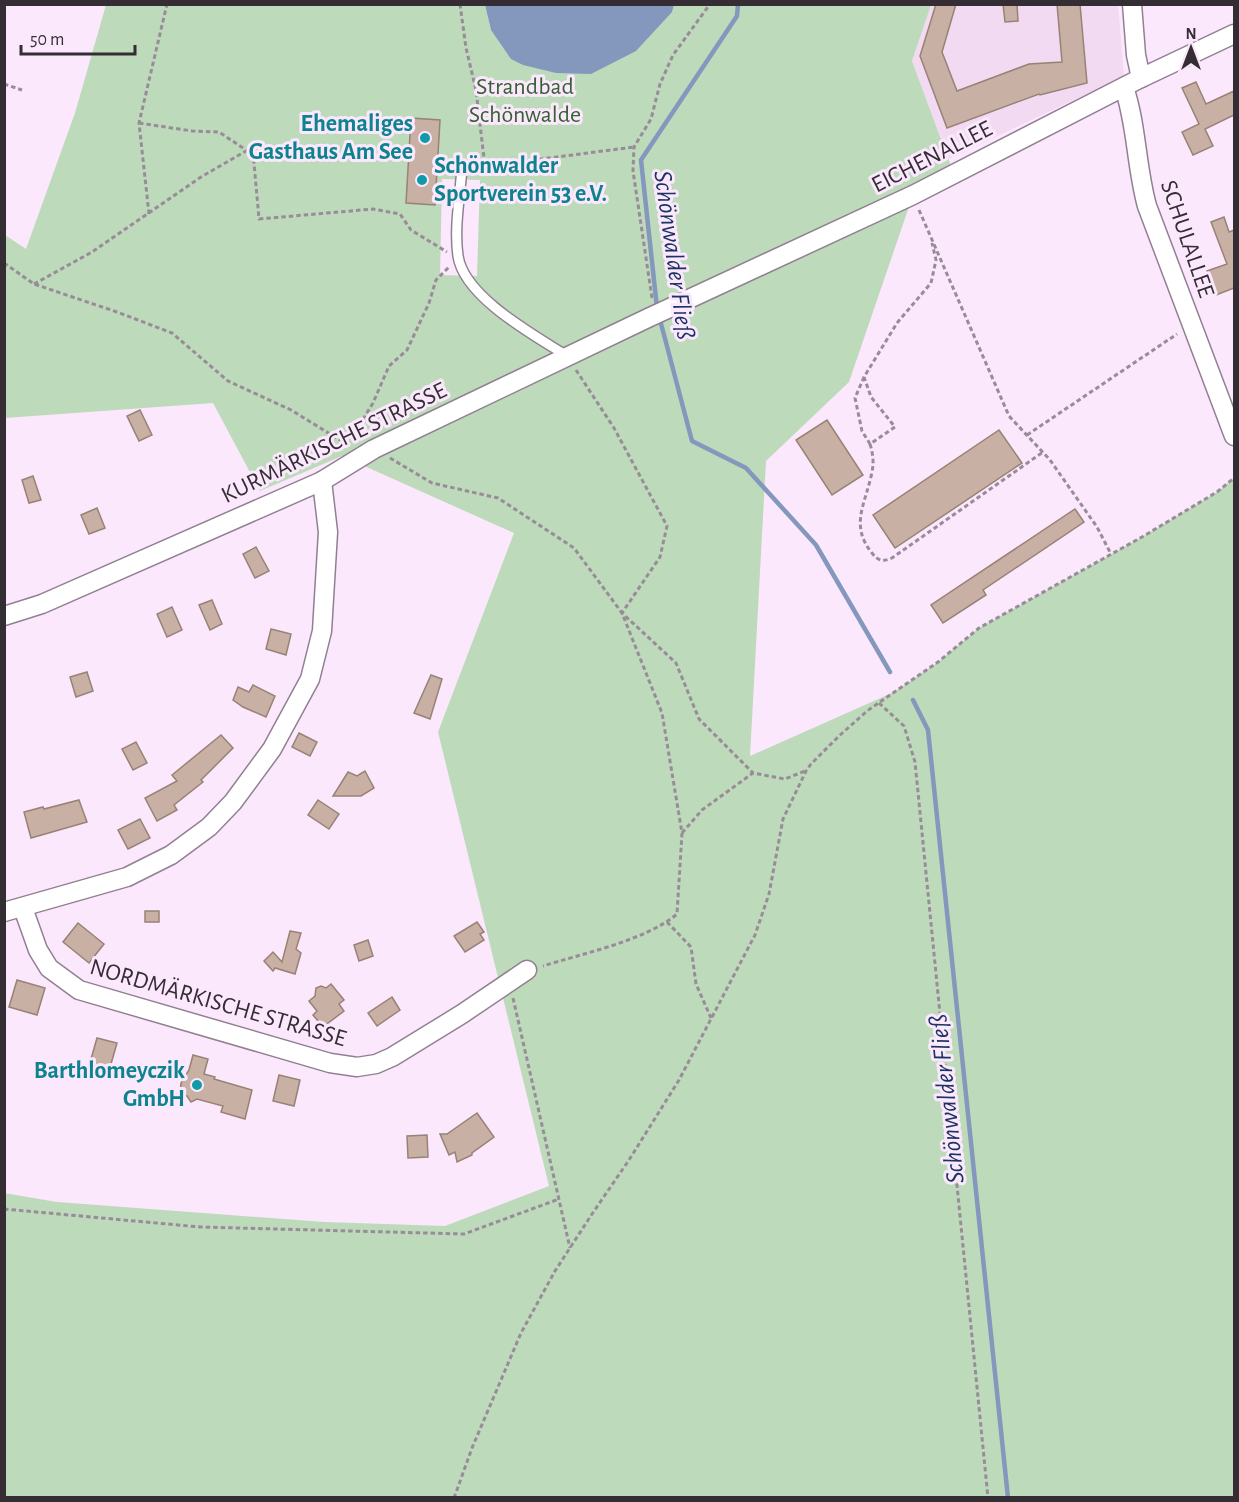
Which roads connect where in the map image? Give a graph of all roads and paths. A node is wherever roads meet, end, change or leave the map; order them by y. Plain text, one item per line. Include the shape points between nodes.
1 (167, 4) edge
2 (460, 4) edge
3 (710, 4) edge
4 (1132, 4) edge
5 (1234, 34) edge
6 (1141, 78) junction
7 (4, 84) edge
8 (1124, 87) junction
9 (22, 90) dead end
10 (139, 123) junction
11 (634, 147) junction
12 (246, 150) junction
13 (462, 168) dead end
14 (913, 195) junction
15 (149, 214) junction
16 (931, 236) junction
17 (458, 259) junction
18 (4, 263) edge
19 (34, 284) junction
20 (654, 315) junction
21 (1191, 324) junction
22 (567, 356) junction
23 (864, 377) junction
24 (1027, 435) junction
25 (1234, 436) edge
26 (870, 444) junction
27 (374, 448) junction
28 (1043, 452) junction
29 (1234, 478) edge
30 (322, 481) junction
31 (1111, 554) junction
32 (622, 613) junction
33 (4, 616) edge
34 (879, 703) junction
35 (806, 771) junction
36 (753, 773) junction
37 (682, 833) junction
38 (23, 908) junction
39 (4, 912) edge
40 (667, 922) junction
41 (527, 970) joint
42 (509, 982) junction
43 (711, 1018) junction
44 (559, 1199) junction
45 (4, 1209) edge
46 (570, 1248) junction
47 (454, 1497) edge
48 (988, 1497) edge

1 - 10 path
2 - 11 path via 485,167
3 - 11 path via 673,55 651,119
4 - 6 street
5 - 6 street, EICHENALLEE
6 - 8 street, EICHENALLEE
7 - 9 path
8 - 14 street, EICHENALLEE
8 - 21 street, SCHULALLEE via 1144,195
10 - 12 path via 219,132
10 - 15 path
11 - 20 path via 633,171
12 - 15 path
12 - 17 path via 253,152 260,219 373,209 400,214 411,230
13 - 17 lane
14 - 16 path
14 - 20 street, EICHENALLEE
15 - 19 path
16 - 23 path via 936,260 932,283 897,323
16 - 24 path via 1009,416
17 - 19 path via 436,280 407,350 389,366 373,403 347,445 291,410 228,381 172,333
17 - 22 lane via 468,282 511,321
18 - 19 path
20 - 22 street, KURMÄRKISCHE STRASSE
21 - 24 path
21 - 25 street, SCHULALLEE
22 - 27 street, KURMÄRKISCHE STRASSE
22 - 32 path via 614,428 667,526 660,557
23 - 26 path via 855,398 862,431
23 - 26 path via 871,397 895,427
24 - 28 path
26 - 28 path via 874,457 864,497 861,537 877,559 884,561
27 - 30 street, KURMÄRKISCHE STRASSE
27 - 32 path via 432,483 498,498 574,548
28 - 31 path via 1097,527
29 - 31 path
30 - 33 street, KURMÄRKISCHE STRASSE via 42,604
30 - 38 street via 328,532 322,631 310,679 272,749 233,802 209,827 171,855 127,877
31 - 34 path via 979,628
32 - 36 path via 676,663 699,719
32 - 37 path via 662,713
34 - 35 path via 839,736
34 - 48 path via 904,726 915,762
35 - 36 path via 785,779
35 - 43 path via 783,819 763,915
36 - 37 path via 702,810
37 - 40 path via 677,914
38 - 39 street
38 - 42 street, NORDMÄRKISCHE STRASSE via 49,968 79,990 330,1063 357,1067 392,1057
40 - 41 path via 659,928
40 - 43 path via 691,947 696,984
41 - 42 street, NORDMÄRKISCHE STRASSE
42 - 44 path
43 - 46 path via 679,1080
44 - 45 path via 464,1234 200,1227
44 - 46 path
46 - 47 path via 521,1333

